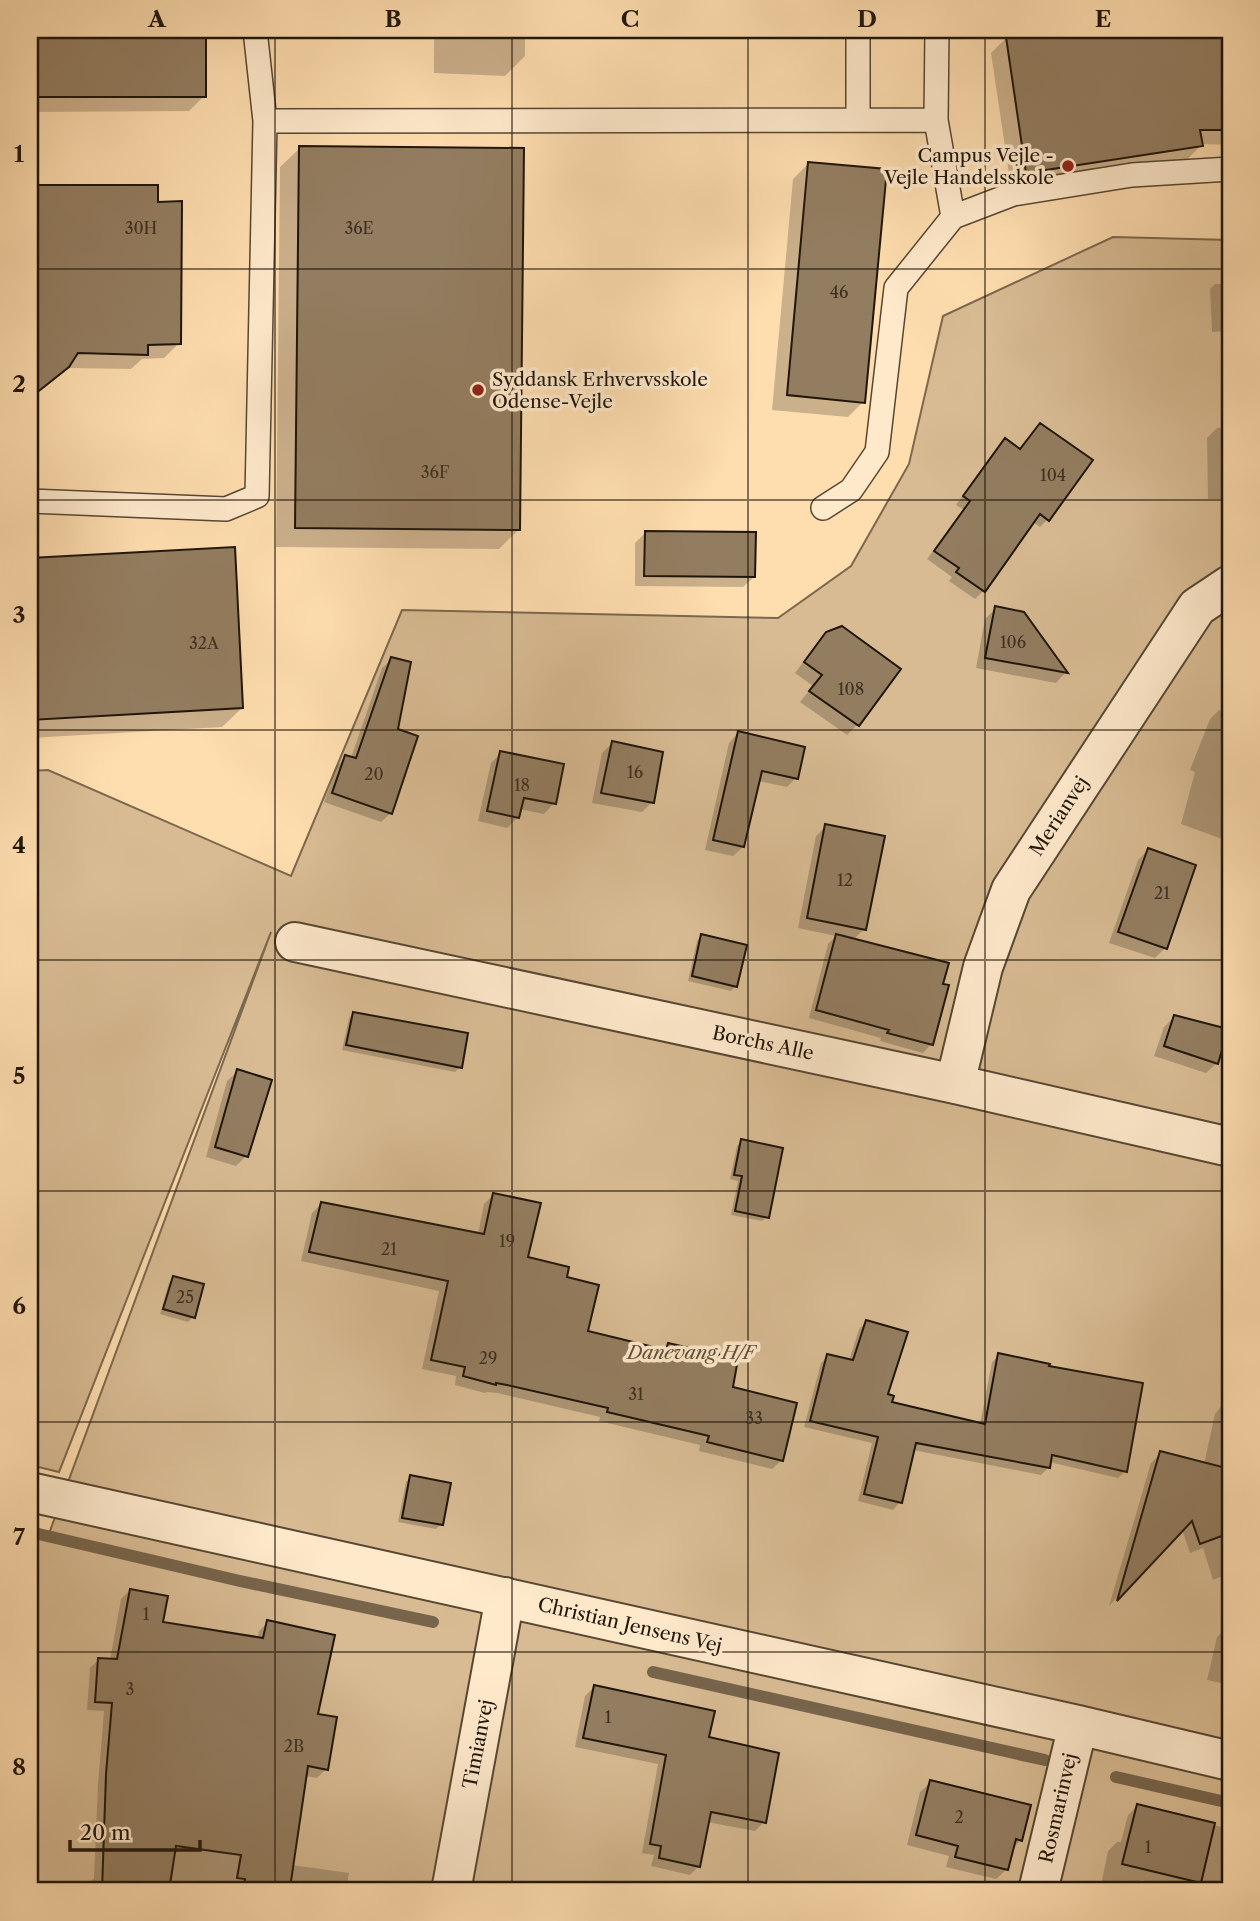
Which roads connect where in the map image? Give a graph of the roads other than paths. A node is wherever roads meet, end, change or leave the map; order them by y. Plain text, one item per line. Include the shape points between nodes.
1 (255, 30) edge
2 (858, 30) edge
3 (937, 30) edge
4 (858, 119) junction
5 (936, 120) junction
6 (265, 121) junction
7 (1230, 169) edge
8 (953, 217) junction
9 (30, 501) edge
10 (823, 508) dead end
11 (1230, 585) edge
12 (295, 942) dead end
13 (955, 1084) junction
14 (1230, 1147) edge
15 (30, 1492) edge
16 (505, 1597) junction
17 (1078, 1725) junction
18 (1230, 1761) edge
19 (451, 1891) edge
20 (1038, 1891) edge

1 - 6 lane
2 - 4 lane
3 - 5 lane
4 - 5 lane
4 - 6 lane
5 - 8 lane
6 - 9 lane via 257,496 226,509
7 - 8 lane via 1132,175 1013,194
8 - 10 lane via 896,288 877,452 851,490
11 - 13 street, Merianvej via 1197,607 1011,890 983,967
12 - 13 street, Borchs Alle
13 - 14 street, Borchs Alle
15 - 16 street, Christian Jensens Vej
16 - 17 street, Christian Jensens Vej
16 - 19 street, Timianvej
17 - 18 street, Christian Jensens Vej
17 - 20 street, Rosmarinvej

